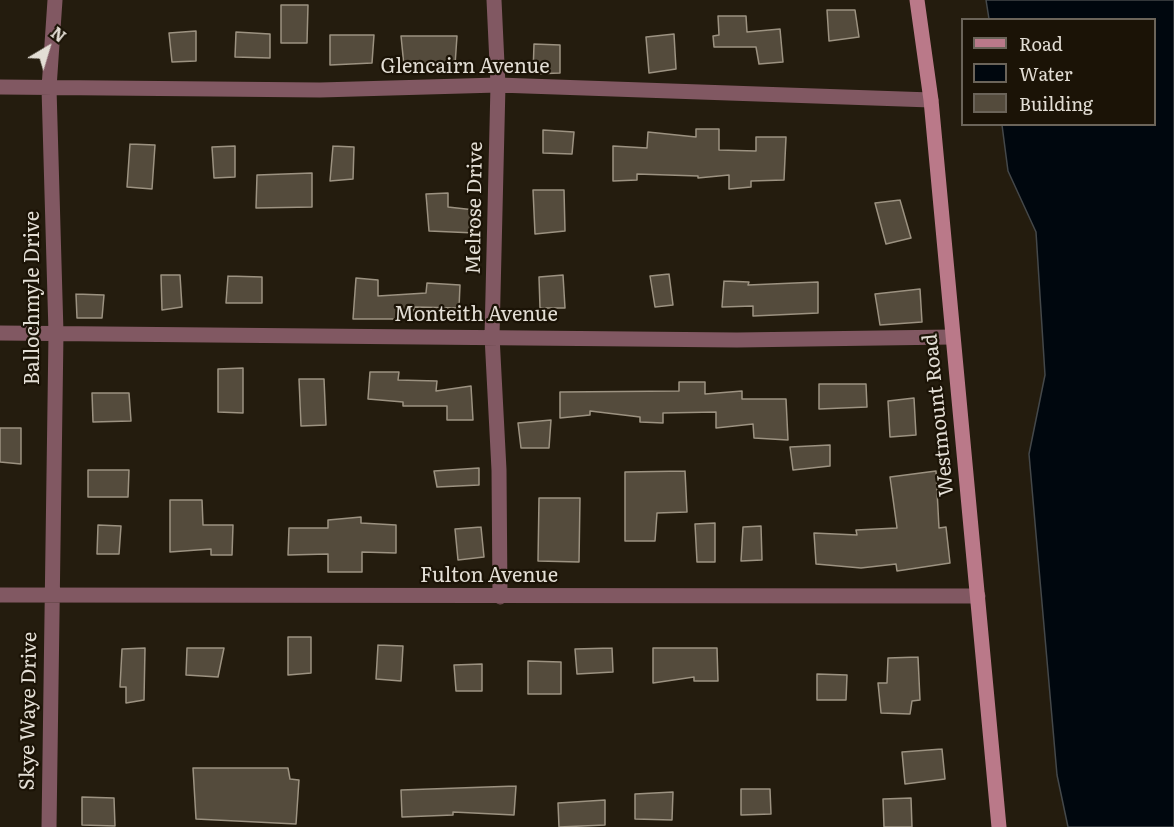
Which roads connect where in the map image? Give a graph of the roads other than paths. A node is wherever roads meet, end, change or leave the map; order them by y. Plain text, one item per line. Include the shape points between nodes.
1 (55, 0) edge
2 (494, 0) edge
3 (917, 0) edge
4 (498, 85) junction
5 (0, 87) edge
6 (50, 88) junction
7 (931, 100) junction
8 (0, 333) edge
9 (56, 333) junction
10 (492, 336) junction
11 (952, 337) junction
12 (0, 595) edge
13 (51, 596) junction
14 (978, 596) junction
15 (500, 597) junction
16 (49, 827) edge
17 (999, 827) edge

1 - 6 street, Ballochmyle Drive
2 - 4 street, Melrose Drive
3 - 7 main road, Westmount Road
4 - 6 street, Glencairn Avenue via 320,90
4 - 7 street, Glencairn Avenue
4 - 10 street, Melrose Drive
5 - 6 street, Glencairn Avenue
6 - 9 street, Ballochmyle Drive
7 - 11 main road, Westmount Road
8 - 9 street, Monteith Avenue
9 - 10 street, Monteith Avenue
9 - 13 street, Ballochmyle Drive
10 - 11 street, Monteith Avenue
10 - 15 street, Melrose Drive
11 - 14 main road, Westmount Road
12 - 13 street, Fulton Avenue
13 - 15 street, Fulton Avenue
13 - 16 street, Skye Waye Drive
14 - 15 street, Fulton Avenue
14 - 17 main road, Westmount Road

